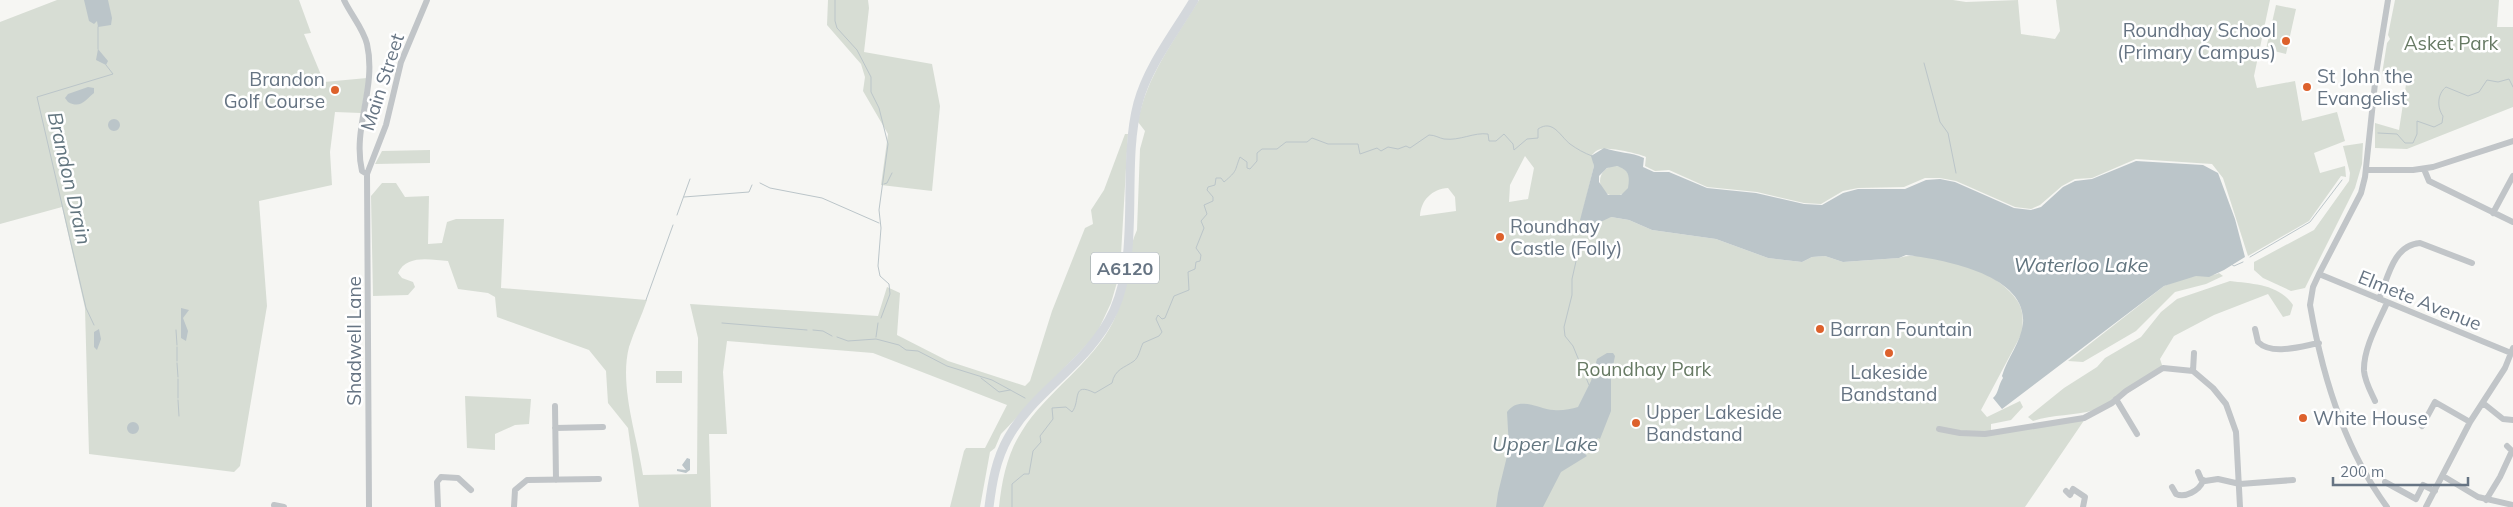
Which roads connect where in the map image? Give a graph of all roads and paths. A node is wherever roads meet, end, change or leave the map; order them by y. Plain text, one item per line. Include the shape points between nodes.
1 (344, 0) edge
2 (427, 0) edge
3 (1194, 0) edge
4 (2388, 0) edge
5 (2513, 141) edge
6 (2424, 169) junction
7 (2367, 170) junction
8 (367, 174) junction
9 (2513, 176) edge
10 (2493, 213) junction
11 (2513, 222) edge
12 (2472, 263) dead end
13 (2319, 274) junction
14 (2379, 299) junction
15 (2387, 303) junction
16 (2255, 330) dead end
17 (2319, 343) junction
18 (2512, 351) edge
19 (2194, 353) dead end
20 (2193, 371) junction
21 (2116, 400) junction
22 (2375, 401) dead end
23 (2483, 403) junction
24 (555, 406) dead end
25 (2513, 420) edge
26 (2470, 422) junction
27 (2422, 426) dead end
28 (555, 428) junction
29 (603, 428) dead end
30 (1939, 429) dead end
31 (2137, 434) dead end
32 (2507, 446) dead end
33 (2198, 472) dead end
34 (2443, 476) junction
35 (556, 480) junction
36 (599, 480) dead end
37 (2293, 480) dead end
38 (2203, 481) junction
39 (2385, 482) dead end
40 (2240, 484) junction
41 (2172, 487) dead end
42 (471, 490) dead end
43 (2066, 491) dead end
44 (2435, 491) junction
45 (2486, 500) junction
46 (274, 505) dead end
47 (2513, 505) edge
48 (284, 507) edge
49 (369, 507) edge
50 (438, 507) edge
51 (514, 507) edge
52 (989, 507) edge
53 (2083, 507) edge
54 (2240, 507) edge
55 (2387, 507) edge
56 (2426, 507) edge

1 - 8 street via 363,33 368,56 369,84 359,141 362,171
2 - 8 street, Main Street via 401,62 386,125
3 - 52 highway, A6120 via 1151,72 1138,104 1126,261 1115,308 1094,344 1027,413 1008,438 994,475
4 - 7 street via 2376,74
5 - 6 street
6 - 7 street
6 - 10 street via 2429,181
7 - 13 street via 2361,193
8 - 49 street, Shadwell Lane
9 - 10 street
10 - 11 street
12 - 14 street via 2413,243 2398,254
13 - 14 street, Elmete Avenue
13 - 17 street via 2310,305
14 - 15 street, Elmete Avenue
15 - 18 street, Elmete Avenue
15 - 22 street via 2365,363 2366,382
16 - 17 street via 2258,342 2267,347 2289,349
17 - 55 street via 2344,431
18 - 23 street
19 - 20 street
20 - 21 street via 2163,368
20 - 40 street via 2226,404 2236,432
21 - 30 street via 2084,418 1991,433 1971,434
21 - 31 street
23 - 25 street via 2502,418
23 - 26 street
24 - 28 street
26 - 27 street via 2435,402
26 - 34 street
28 - 29 street
28 - 35 street
32 - 45 street via 2512,451
33 - 38 street
34 - 44 street
34 - 45 street
35 - 36 street
35 - 51 street via 522,482 515,490
37 - 40 street
38 - 40 street via 2218,479
38 - 41 street via 2197,490 2183,495 2176,494
39 - 44 street via 2416,499 2423,485
40 - 54 street
42 - 50 street via 458,478 441,477
43 - 53 street via 2070,495 2073,489 2086,497
44 - 56 street
45 - 47 street
46 - 48 street

